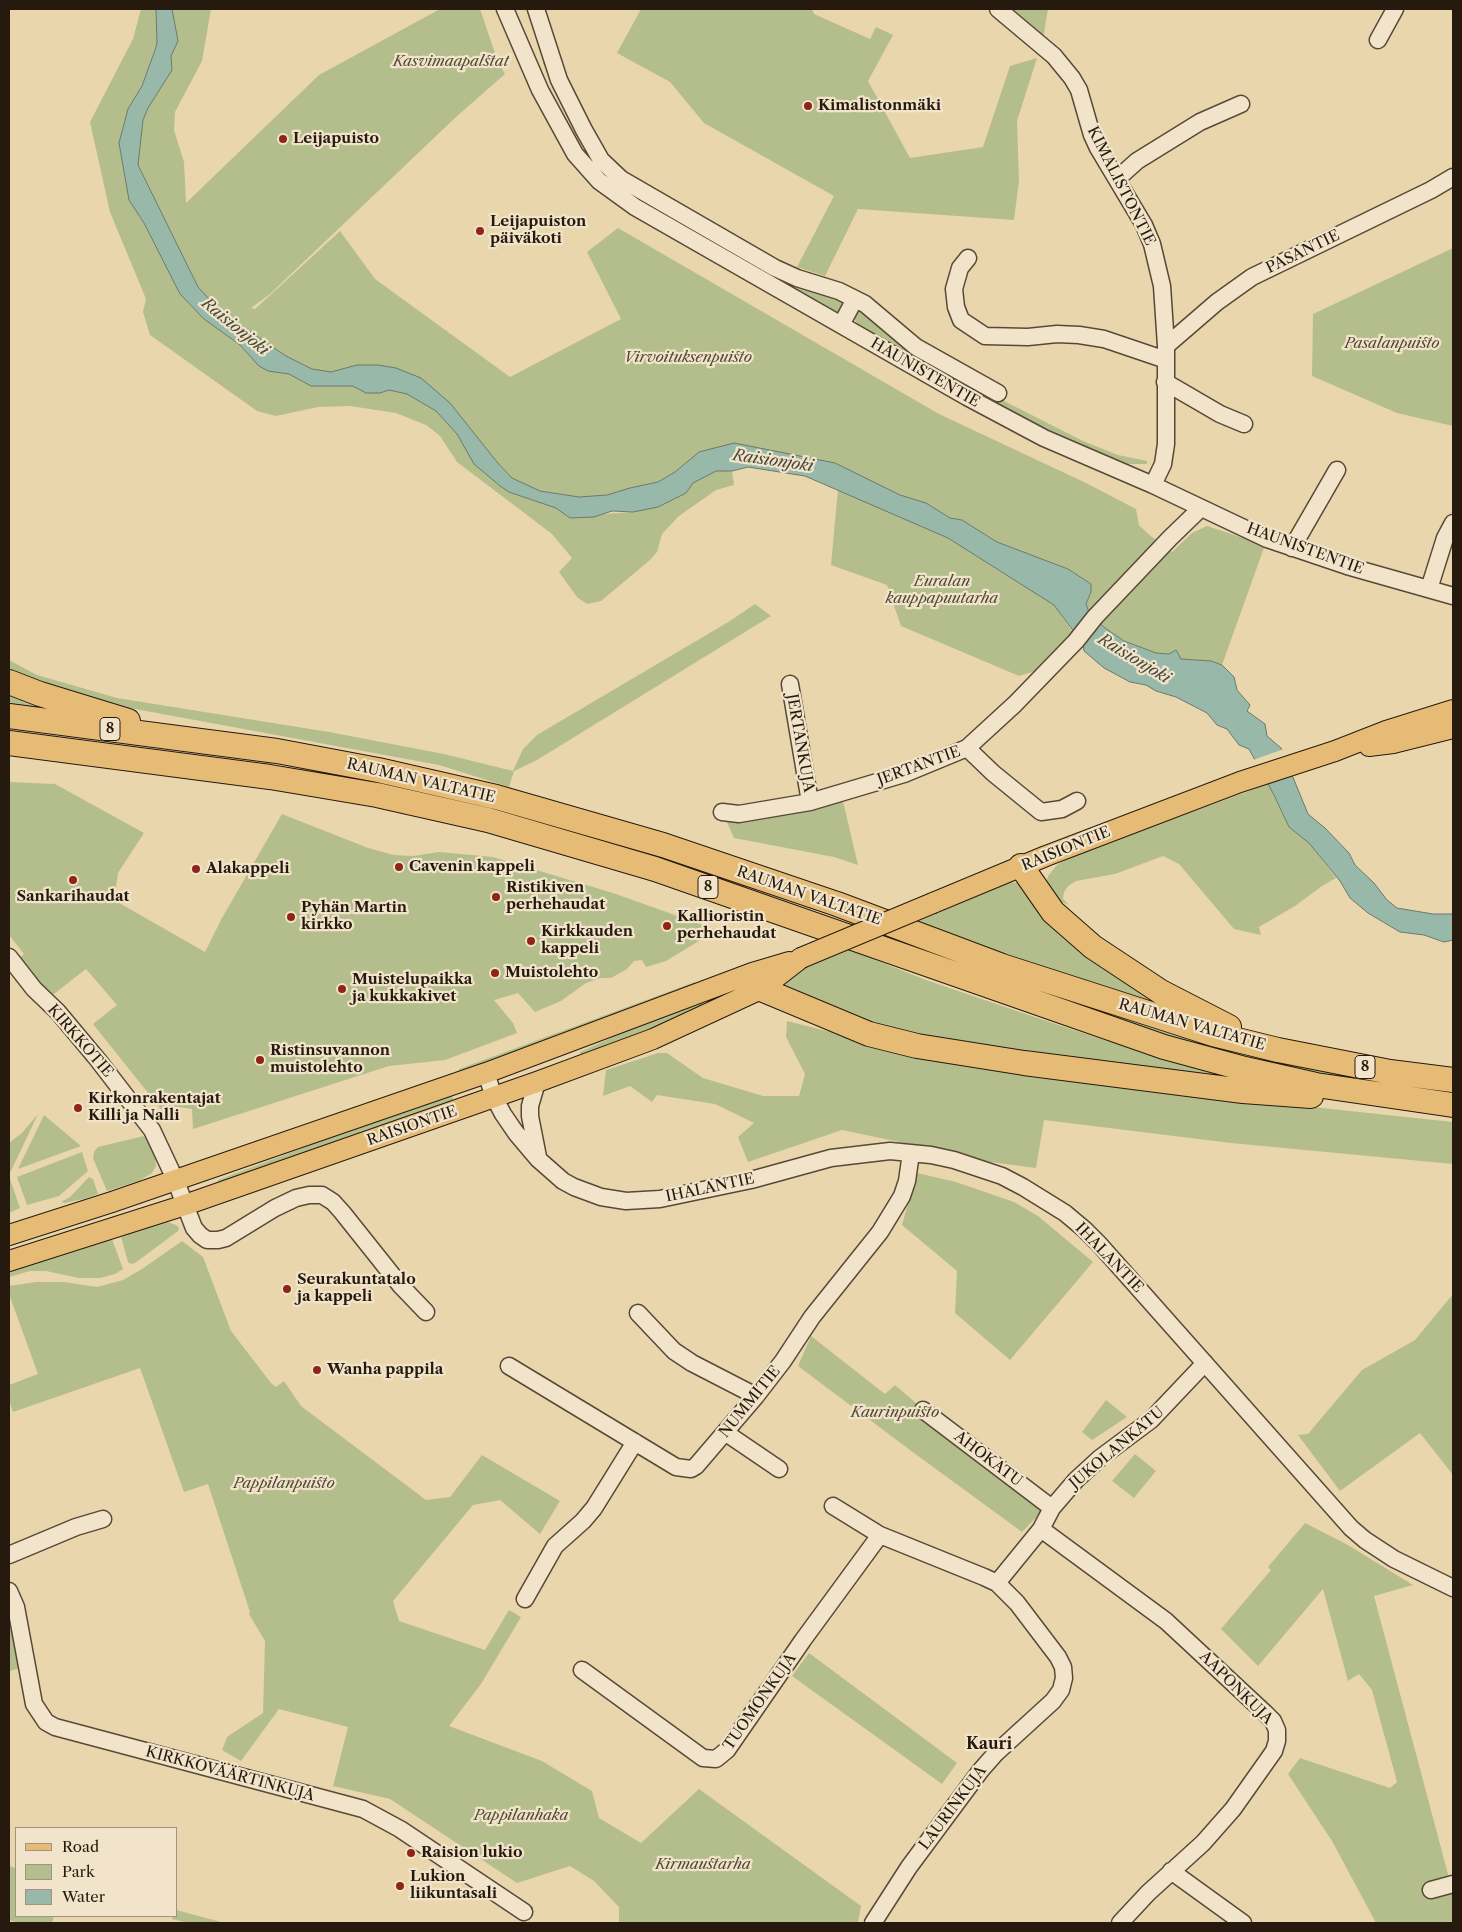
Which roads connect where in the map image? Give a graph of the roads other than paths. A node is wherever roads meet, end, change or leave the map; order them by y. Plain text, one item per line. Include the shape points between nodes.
1 (505, 9) edge
2 (536, 9) edge
3 (998, 9) edge
4 (1395, 9) edge
5 (1378, 40) dead end
6 (550, 53) junction
7 (528, 64) junction
8 (1241, 104) dead end
9 (1453, 177) edge
10 (1117, 179) junction
11 (968, 258) dead end
12 (855, 299) junction
13 (841, 325) junction
14 (1166, 353) junction
15 (1165, 382) junction
16 (998, 393) dead end
17 (1244, 424) dead end
18 (1337, 470) dead end
19 (1153, 485) junction
20 (1202, 508) junction
21 (1453, 523) edge
22 (1292, 548) junction
23 (1429, 589) junction
24 (1453, 596) edge
25 (9, 682) edge
26 (790, 684) dead end
27 (1453, 710) edge
28 (9, 716) edge
29 (1453, 728) edge
30 (182, 738) junction
31 (9, 743) edge
32 (967, 748) junction
33 (1335, 751) junction
34 (1077, 801) dead end
35 (810, 802) junction
36 (722, 812) dead end
37 (1021, 866) junction
38 (9, 958) edge
39 (801, 958) junction
40 (761, 989) junction
41 (1278, 1050) junction
42 (486, 1073) junction
43 (1453, 1080) edge
44 (537, 1082) junction
45 (494, 1097) junction
46 (1391, 1097) junction
47 (1453, 1105) edge
48 (910, 1153) junction
49 (538, 1159) junction
50 (175, 1180) junction
51 (185, 1205) junction
52 (9, 1235) edge
53 (9, 1261) edge
54 (426, 1312) dead end
55 (638, 1313) dead end
56 (1205, 1363) junction
57 (509, 1366) dead end
58 (756, 1396) junction
59 (923, 1410) dead end
60 (726, 1433) junction
61 (635, 1442) junction
62 (779, 1469) dead end
63 (833, 1506) dead end
64 (1052, 1508) junction
65 (103, 1519) dead end
66 (1041, 1529) junction
67 (880, 1535) junction
68 (9, 1555) edge
69 (997, 1583) junction
70 (1453, 1588) edge
71 (9, 1591) edge
72 (524, 1599) dead end
73 (582, 1670) dead end
74 (1171, 1871) junction
75 (1453, 1884) edge
76 (1430, 1890) dead end
77 (524, 1912) dead end
78 (873, 1923) edge
79 (1120, 1923) edge
80 (1243, 1923) edge

1 - 7 street, HAUNISTENTIE
2 - 6 street, HAUNISTENTIE
3 - 10 street, KIMALISTONTIE via 1054,56 1072,78 1079,90 1092,135
4 - 5 street
6 - 7 street
6 - 12 street, HAUNISTENTIE via 559,80 584,130 601,160 621,179 775,268
7 - 13 street, HAUNISTENTIE via 550,111 576,154 599,181 635,207
8 - 10 street via 1200,122 1138,161
9 - 14 street, PASANTIE via 1252,277 1217,302
10 - 14 street, KIMALISTONTIE via 1152,244 1162,286
11 - 14 street via 960,268 954,290 956,307 961,320 985,336 1079,335
12 - 13 street
12 - 16 street, HAUNISTENTIE via 876,311 916,347
13 - 19 street, HAUNISTENTIE via 1044,438
14 - 15 street, KIMALISTONTIE
15 - 17 street
15 - 19 street, KIMALISTONTIE via 1166,444
18 - 22 street
19 - 20 street, HAUNISTENTIE
20 - 22 street, HAUNISTENTIE
20 - 32 street, JERTANTIE via 1015,704
21 - 23 street
22 - 23 street, HAUNISTENTIE
23 - 24 street, HAUNISTENTIE
25 - 30 highway
26 - 35 street, JERTANKUJA
27 - 33 main road, RAISIONTIE
28 - 30 highway, RAUMAN VALTATIE / 8
29 - 33 main road, RAISIONTIE via 1393,743
30 - 41 highway, RAUMAN VALTATIE / 8 via 276,750 496,797 663,845 837,904 1002,966 1213,1034
31 - 46 highway, RAUMAN VALTATIE / 8 via 377,794 488,820 656,869 1164,1047 1316,1085
32 - 34 street via 1042,812 1062,809
32 - 35 street, JERTANTIE via 904,774
33 - 37 main road, RAISIONTIE via 1240,782
35 - 36 street, JERTANTIE via 739,814
37 - 39 main road, RAISIONTIE, bridge
37 - 41 highway via 1053,912 1106,957 1161,992
38 - 50 street, KIRKKOTIE via 98,1060 152,1130
39 - 40 main road, RAISIONTIE
39 - 42 main road, RAISIONTIE via 752,973
40 - 44 main road, RAISIONTIE via 653,1039
40 - 46 highway via 869,1034 917,1046 1244,1091
41 - 43 highway, RAUMAN VALTATIE / 8 via 1390,1072
42 - 45 street, IHALANTIE
42 - 50 main road, RAISIONTIE
44 - 45 main road, RAISIONTIE
44 - 49 street via 530,1116
45 - 49 street, IHALANTIE via 516,1133
45 - 51 main road, RAISIONTIE
46 - 47 highway, RAUMAN VALTATIE / 8
48 - 49 street, IHALANTIE via 890,1151 840,1156 751,1180 645,1201 613,1199 586,1192 563,1181
48 - 56 street, IHALANTIE via 954,1160 1002,1176 1065,1213 1100,1246
48 - 58 street, NUMMITIE via 907,1181 894,1210
50 - 51 street, KIRKKOTIE
50 - 52 main road, RAISIONTIE
51 - 53 main road, RAISIONTIE
51 - 54 street, KIRKKOTIE via 200,1235 207,1240 218,1240 296,1198 322,1195 342,1212
55 - 58 street via 674,1351
56 - 64 street, JUKOLANKATU via 1151,1420 1087,1469
56 - 70 street, IHALANTIE via 1338,1514 1365,1540 1394,1560
57 - 61 street, NUMMITIE
58 - 60 street, NUMMITIE
59 - 64 street, AHOKATU
60 - 61 street, NUMMITIE via 702,1461 691,1469 683,1470
60 - 62 street
61 - 72 street via 594,1508 555,1546
63 - 67 street, LAURINKUJA
64 - 66 street, JUKOLANKATU
65 - 68 street
66 - 69 street, JUKOLANKATU
66 - 74 street, AAPONKUJA via 1166,1621 1266,1713 1277,1730 1274,1751 1233,1809 1203,1843
67 - 69 street, LAURINKUJA
67 - 73 street, TUOMONKUJA via 727,1750 716,1760 703,1758
69 - 78 street, LAURINKUJA via 1017,1603 1058,1657 1063,1667 1061,1690 982,1770 915,1859
71 - 77 street, KIRKKOVÄÄRTINKUJA via 16,1607 34,1704 46,1722 364,1809 400,1829
74 - 79 street, AAPONKUJA
74 - 80 street
75 - 76 street

